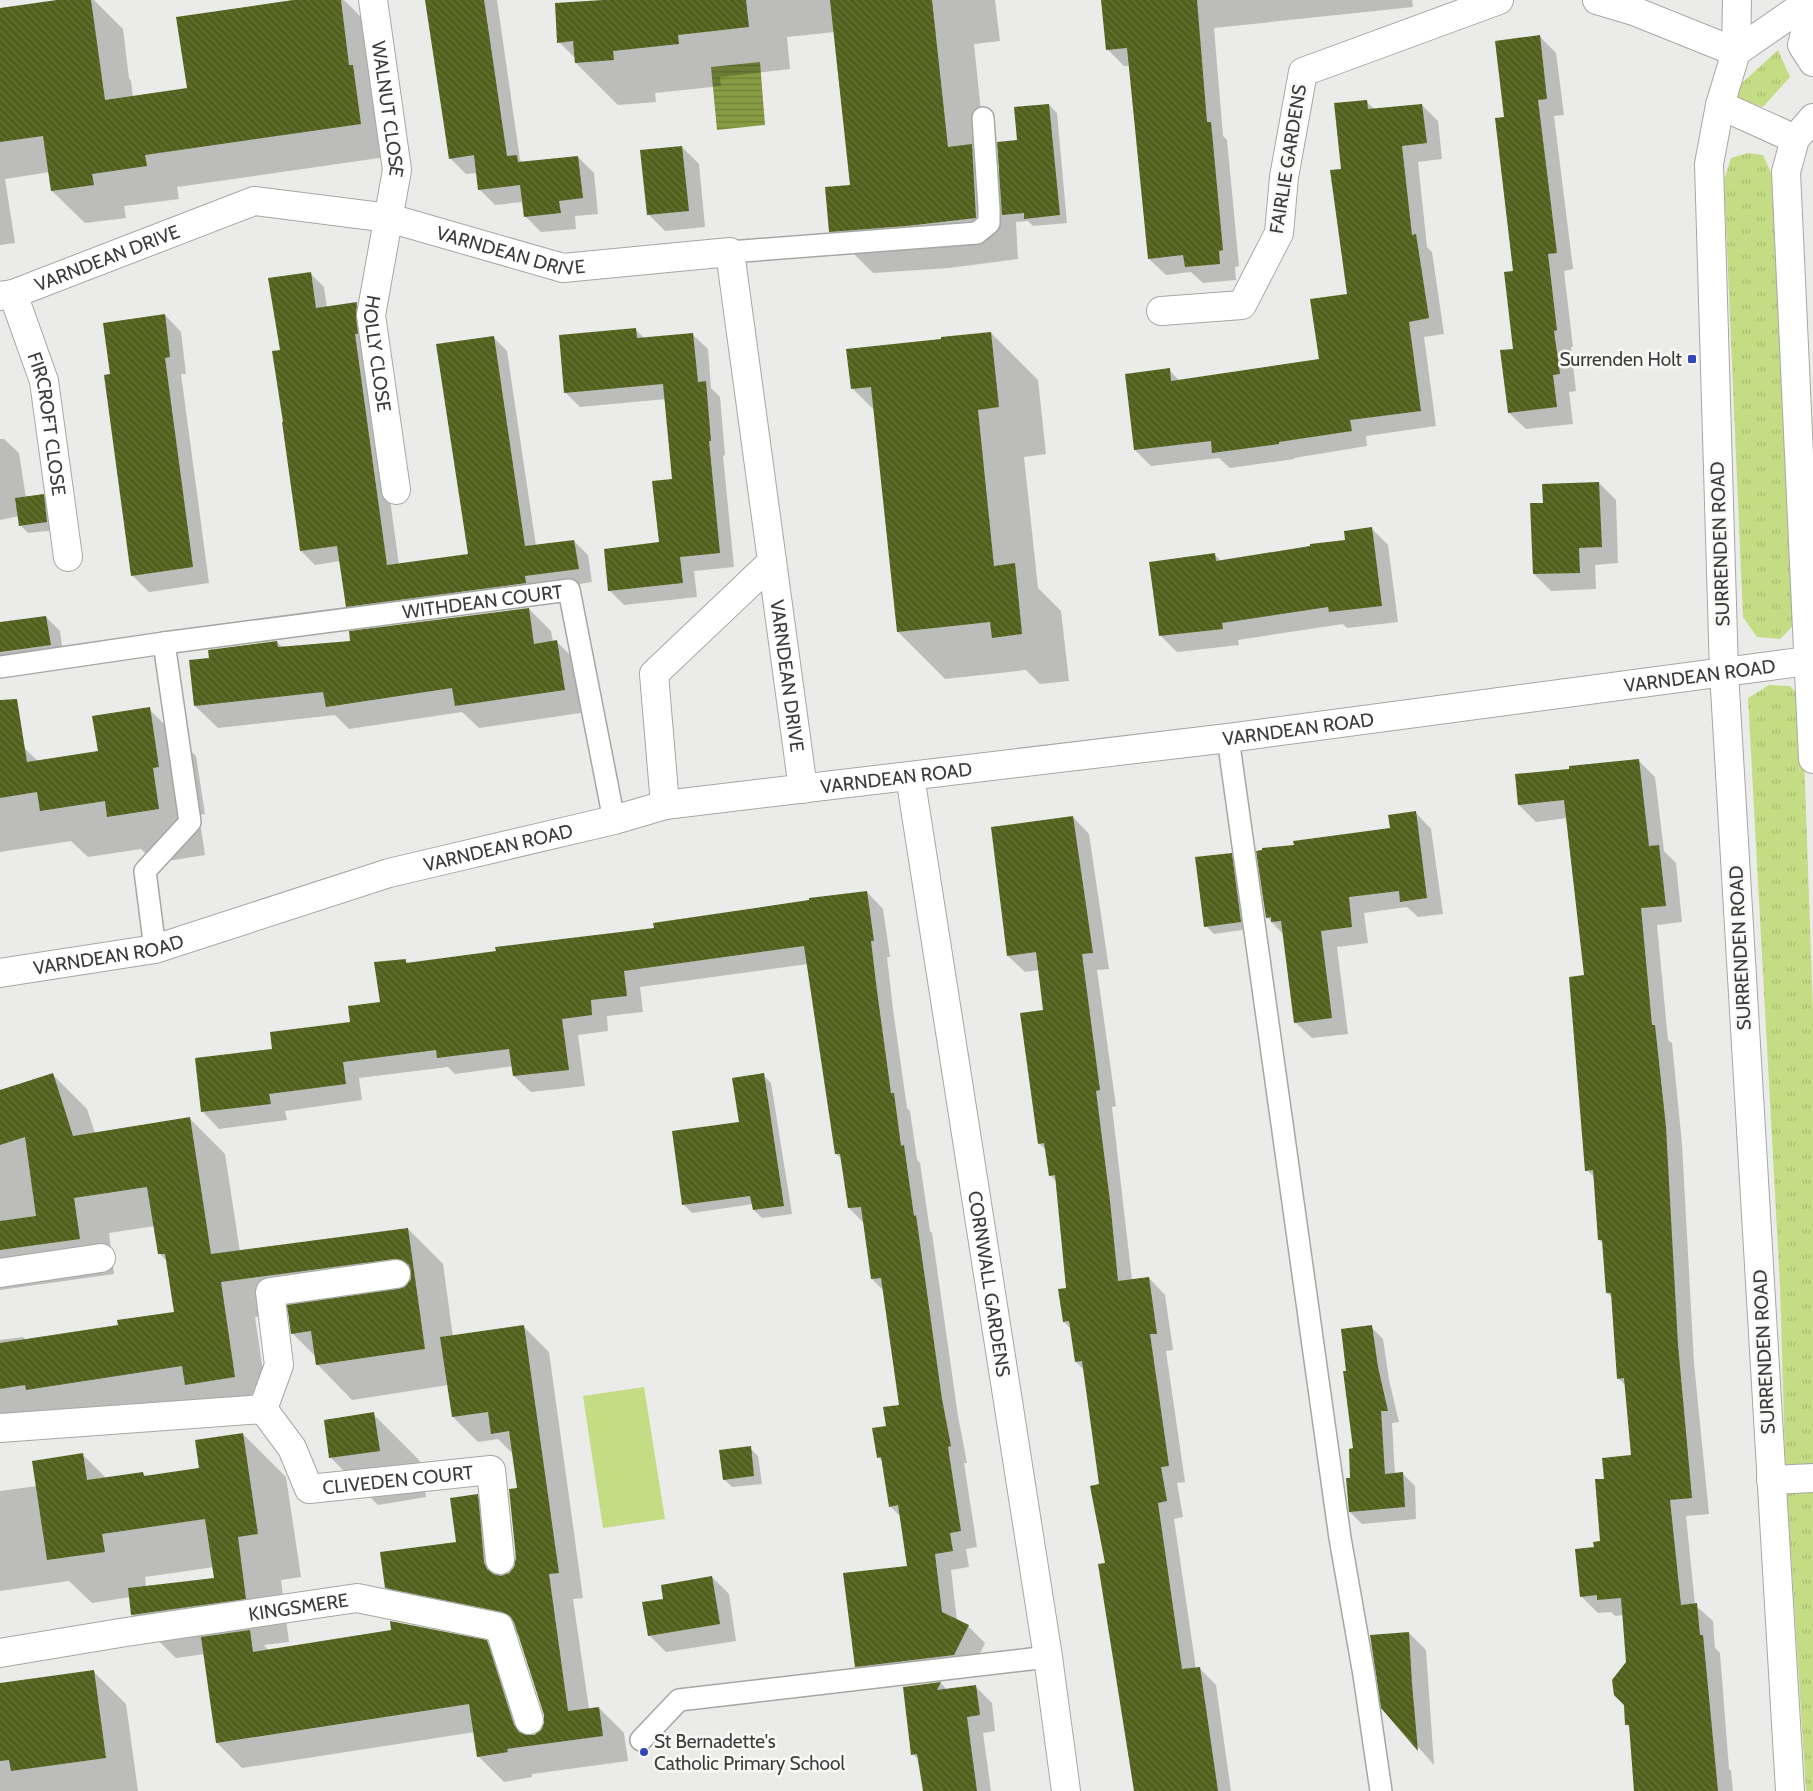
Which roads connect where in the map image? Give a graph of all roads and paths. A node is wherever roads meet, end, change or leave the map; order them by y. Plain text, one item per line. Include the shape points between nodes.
1 (373, 0) edge
2 (1499, 0) edge
3 (1597, 0) edge
4 (1737, 0) edge
5 (1812, 1) edge
6 (1736, 52) junction
7 (1813, 62) edge
8 (1720, 105) junction
9 (983, 118) dead end
10 (1813, 118) edge
11 (1795, 139) junction
12 (389, 218) junction
13 (730, 252) junction
14 (6, 295) edge
15 (1161, 311) dead end
16 (396, 490) dead end
17 (68, 557) dead end
18 (772, 562) junction
19 (164, 643) junction
20 (1808, 661) junction
21 (0, 667) edge
22 (1724, 672) junction
23 (1228, 738) junction
24 (1812, 742) edge
25 (910, 776) junction
26 (803, 789) junction
27 (665, 805) junction
28 (614, 820) junction
29 (155, 949) junction
30 (0, 973) edge
31 (101, 1258) dead end
32 (0, 1273) edge
33 (396, 1274) dead end
34 (263, 1409) junction
35 (0, 1428) edge
36 (1813, 1478) edge
37 (1771, 1480) junction
38 (500, 1560) dead end
39 (0, 1653) edge
40 (1048, 1657) junction
41 (529, 1720) dead end
42 (641, 1740) dead end
43 (1066, 1791) edge
44 (1381, 1791) edge
45 (1790, 1791) edge

1 - 12 street, WALNUT CLOSE via 397,170
2 - 15 street, FAIRLIE GARDENS via 1302,72 1284,177 1279,233 1242,305
3 - 6 street via 1634,11
4 - 6 street, SURRENDEN ROAD
5 - 6 street
5 - 7 street via 1802,45
6 - 8 street, SURRENDEN ROAD
8 - 11 street
8 - 22 street, SURRENDEN ROAD via 1709,164
9 - 13 lane via 990,208 989,223 977,233
10 - 11 street
11 - 20 street via 1786,172
12 - 13 street, VARNDEAN DRIVE via 563,268
12 - 14 street, VARNDEAN DRIVE via 254,201
12 - 16 street, HOLLY CLOSE via 371,315
13 - 18 street, VARNDEAN DRIVE
14 - 17 street, FIRCROFT CLOSE via 44,381
18 - 26 street, VARNDEAN DRIVE
18 - 27 street, VARNDEAN DRIVE via 654,674
19 - 21 lane, WITHDEAN COURT
19 - 28 lane, WITHDEAN COURT via 569,590
19 - 29 lane via 190,822 145,872
20 - 22 street, VARNDEAN ROAD
20 - 24 street
22 - 23 street, VARNDEAN ROAD
22 - 37 street, SURRENDEN ROAD
23 - 25 street, VARNDEAN ROAD
23 - 44 lane via 1340,1538
25 - 26 street, VARNDEAN ROAD
25 - 40 street, CORNWALL GARDENS
26 - 27 street, VARNDEAN ROAD
27 - 28 street, VARNDEAN ROAD
28 - 29 street, VARNDEAN ROAD via 389,873
29 - 30 street, VARNDEAN ROAD
31 - 32 street
33 - 34 street via 270,1292 279,1365
34 - 35 street
34 - 38 street, CLIVEDEN COURT via 292,1448 309,1489 491,1470
36 - 37 street
37 - 45 street, SURRENDEN ROAD
39 - 41 street, KINGSMERE via 357,1598 499,1627
40 - 42 lane via 679,1700
40 - 43 street, CORNWALL GARDENS

